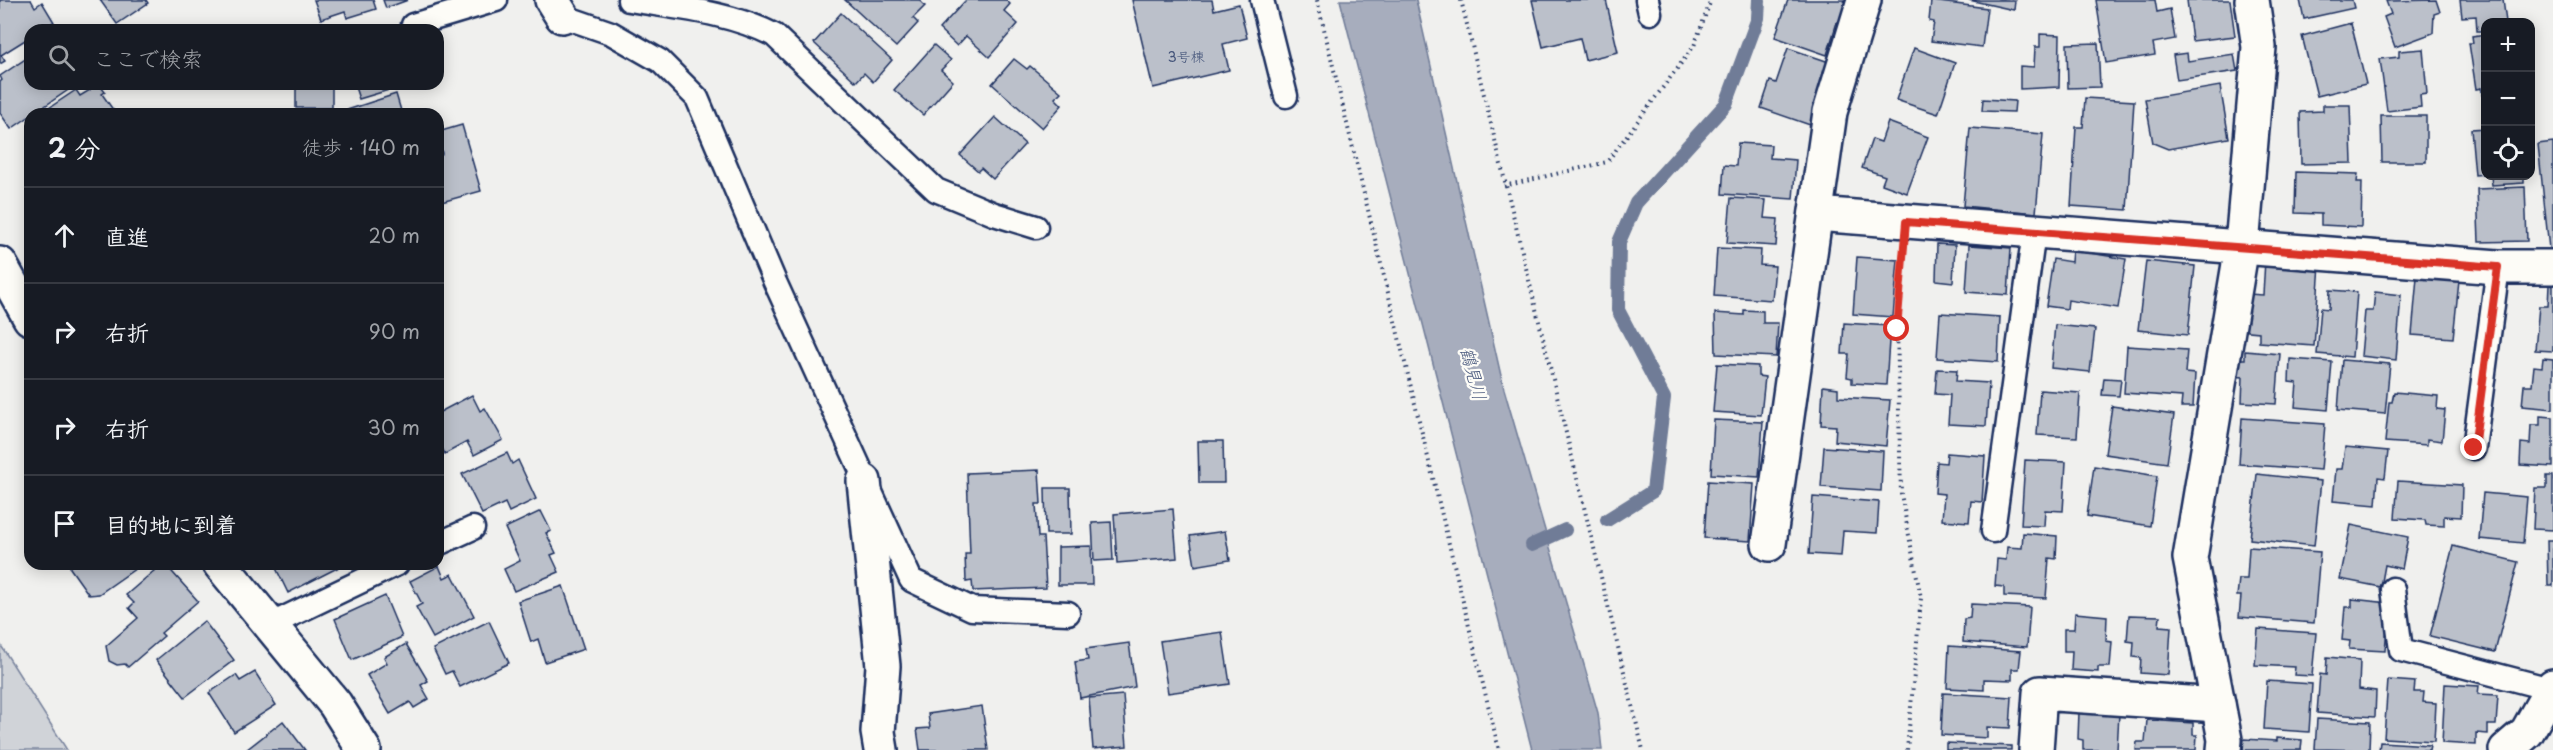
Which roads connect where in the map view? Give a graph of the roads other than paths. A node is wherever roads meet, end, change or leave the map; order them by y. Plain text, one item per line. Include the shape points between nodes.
1 (496, 0) edge
2 (629, 0) edge
3 (1262, 0) edge
4 (1864, 0) edge
5 (2252, 0) edge
6 (557, 8) edge
7 (416, 24) edge
8 (1286, 96) dead end
9 (1816, 214) junction
10 (1036, 227) dead end
11 (2034, 232) junction
12 (2242, 246) junction
13 (0, 264) edge
14 (2498, 267) junction
15 (2553, 267) edge
16 (24, 307) edge
17 (2474, 448) dead end
18 (864, 481) junction
19 (473, 528) dead end
20 (1993, 531) dead end
21 (444, 541) edge
22 (1769, 544) dead end
23 (225, 570) edge
24 (385, 570) edge
25 (2393, 589) dead end
26 (1068, 613) dead end
27 (270, 625) junction
28 (2551, 688) edge
29 (2218, 705) junction
30 (364, 750) edge
31 (881, 750) edge
32 (2036, 750) edge
33 (2224, 750) edge
34 (2506, 750) edge

1 - 7 lane
2 - 10 lane via 747,22 774,35 936,190
3 - 8 lane
4 - 9 street via 1830,112
5 - 12 street via 2259,47
6 - 18 lane via 660,61 697,98
9 - 11 street
9 - 22 street
11 - 12 street
11 - 20 lane
12 - 14 street
12 - 29 street via 2190,558
13 - 16 street
14 - 15 street
14 - 17 lane
18 - 26 lane via 911,580 972,609
18 - 31 street via 883,666 878,732
19 - 21 lane
23 - 27 street
24 - 27 lane
25 - 28 lane via 2401,650
27 - 30 street via 335,704
28 - 34 street via 2527,732
29 - 32 street via 2040,693
29 - 33 street

